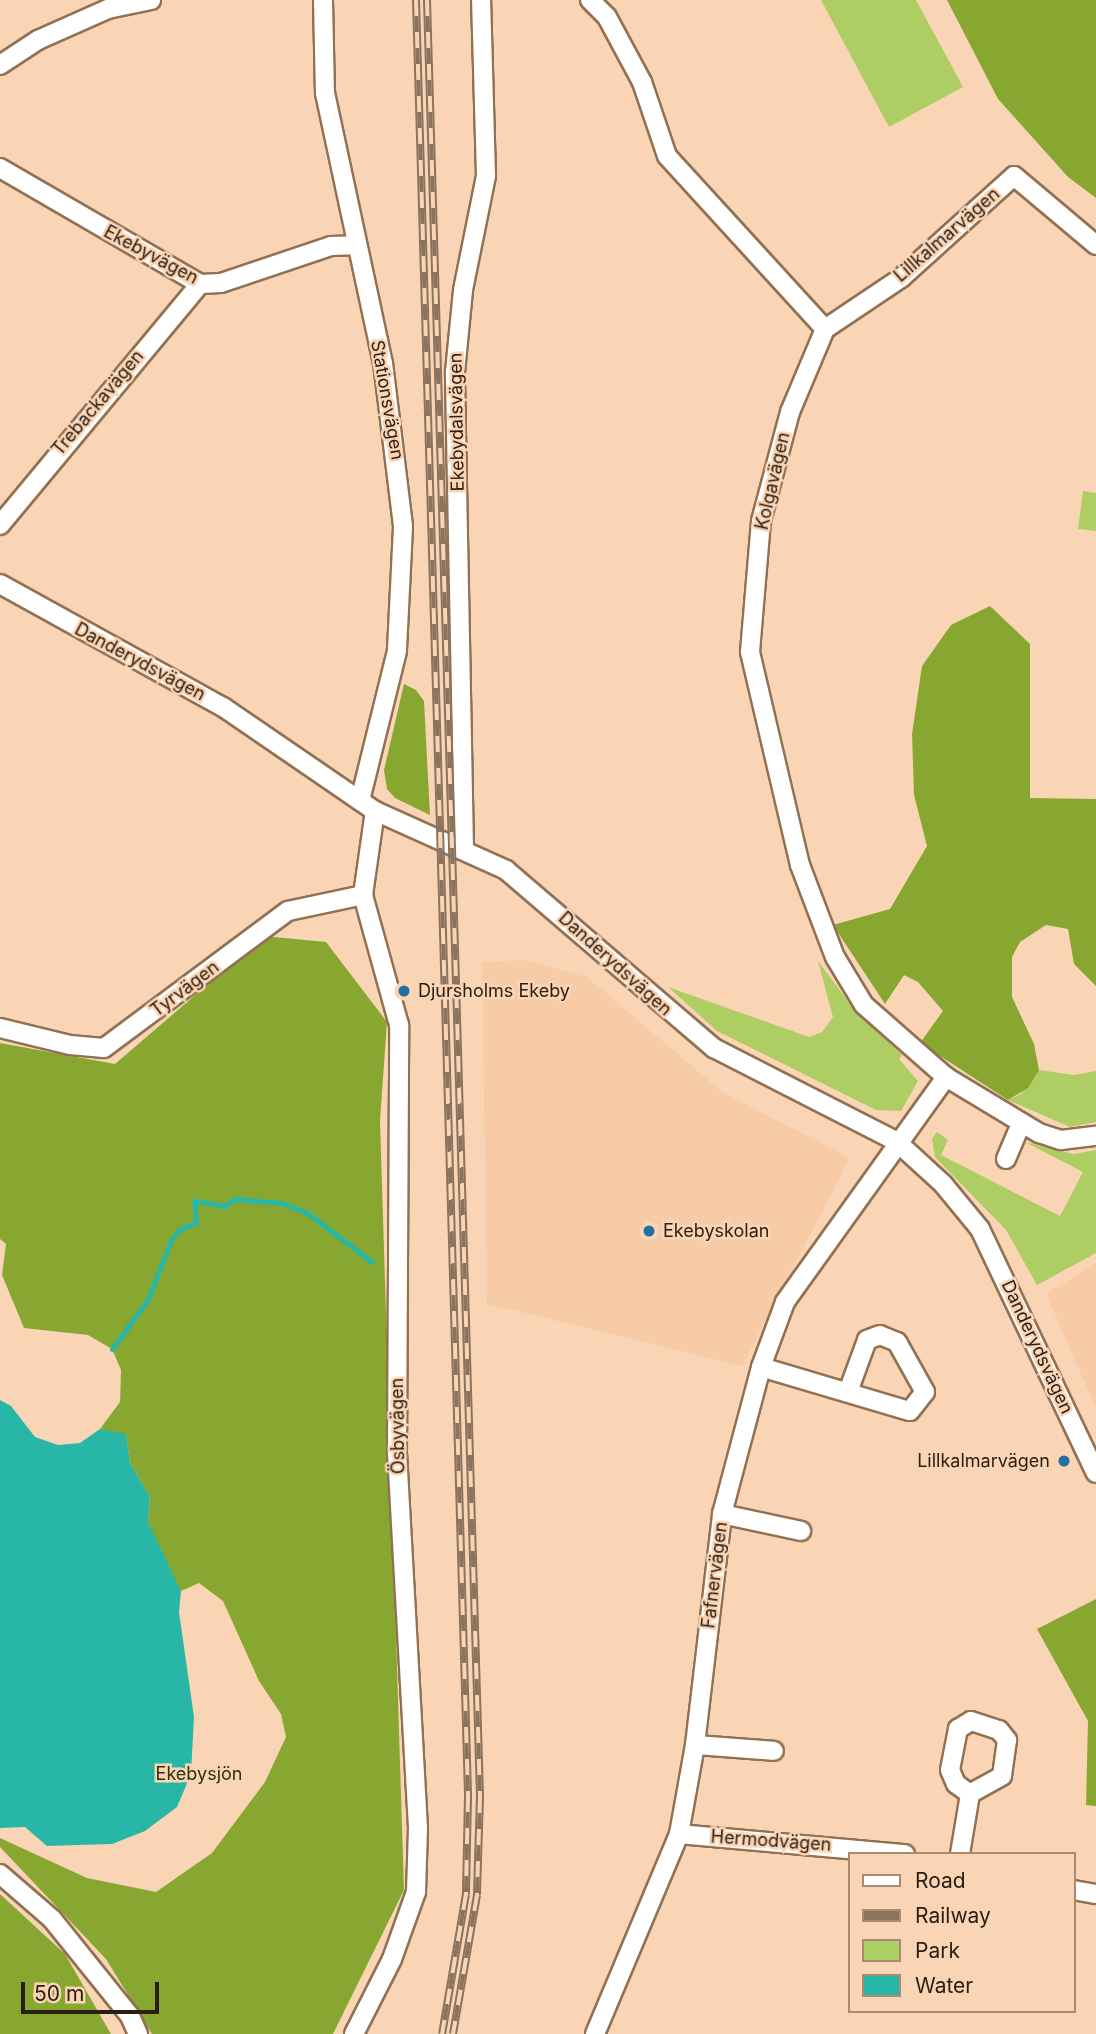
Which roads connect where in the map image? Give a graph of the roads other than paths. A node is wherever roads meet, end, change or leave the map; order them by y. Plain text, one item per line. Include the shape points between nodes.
1 (151, 0) edge
2 (323, 0) edge
3 (481, 0) edge
4 (590, 0) edge
5 (0, 65) edge
6 (0, 168) edge
7 (355, 245) junction
8 (1096, 245) edge
9 (200, 284) junction
10 (825, 329) junction
11 (0, 525) edge
12 (0, 584) edge
13 (360, 800) junction
14 (375, 811) junction
15 (464, 848) junction
16 (363, 895) junction
17 (0, 1028) edge
18 (946, 1077) junction
19 (1021, 1124) junction
20 (1096, 1136) edge
21 (896, 1141) junction
22 (1006, 1159) dead end
23 (761, 1367) junction
24 (848, 1392) junction
25 (1096, 1473) edge
26 (722, 1514) junction
27 (801, 1531) dead end
28 (695, 1745) junction
29 (774, 1751) dead end
30 (970, 1794) dead end
31 (679, 1834) junction
32 (882, 1852) edge
33 (960, 1852) edge
34 (0, 1874) edge
35 (1075, 1890) edge
36 (1096, 1894) edge
37 (138, 2034) edge
38 (354, 2034) edge
39 (595, 2034) edge

1 - 5 street via 108,9 38,40
2 - 7 street, Stationsvägen via 325,93
3 - 15 street, Ekebydalsvägen via 486,176 463,290 455,372 466,753
4 - 10 street via 607,18 642,82 667,156
6 - 9 street, Ekebyvägen
7 - 9 street, Ekebyvägen via 331,246 221,283
7 - 13 street, Stationsvägen via 383,363 403,527 397,651
8 - 10 street, Lillkalmarvägen via 1014,176 901,278
9 - 11 street, Trebackavägen
10 - 18 street, Kolgavägen via 790,412 761,521 750,652 800,865 835,957 864,1005
12 - 13 street, Danderydsvägen via 223,707
13 - 14 street, Danderydsvägen
14 - 15 street, Danderydsvägen
14 - 16 street, Ösbyvägen
15 - 21 street, Danderydsvägen via 506,870 714,1048
16 - 17 street, Tyrvägen via 288,911 104,1048
16 - 38 street, Ösbyvägen via 400,1025 397,1455 418,1828 416,1892 391,1959
18 - 19 street
18 - 21 street
19 - 20 street via 1061,1140
19 - 22 street
21 - 23 street, Fafnervägen via 785,1302
21 - 25 street, Danderydsvägen via 943,1184 980,1229
23 - 24 street
23 - 26 street, Fafnervägen
24 - 24 street via 867,1340 880,1335 898,1342 925,1392 910,1410
26 - 27 street
26 - 28 street, Fafnervägen
28 - 29 street
28 - 31 street, Fafnervägen
30 - 33 street
31 - 32 street, Hermodvägen
31 - 39 street, Fafnervägen
34 - 37 street via 52,1919 130,2016
35 - 36 street

